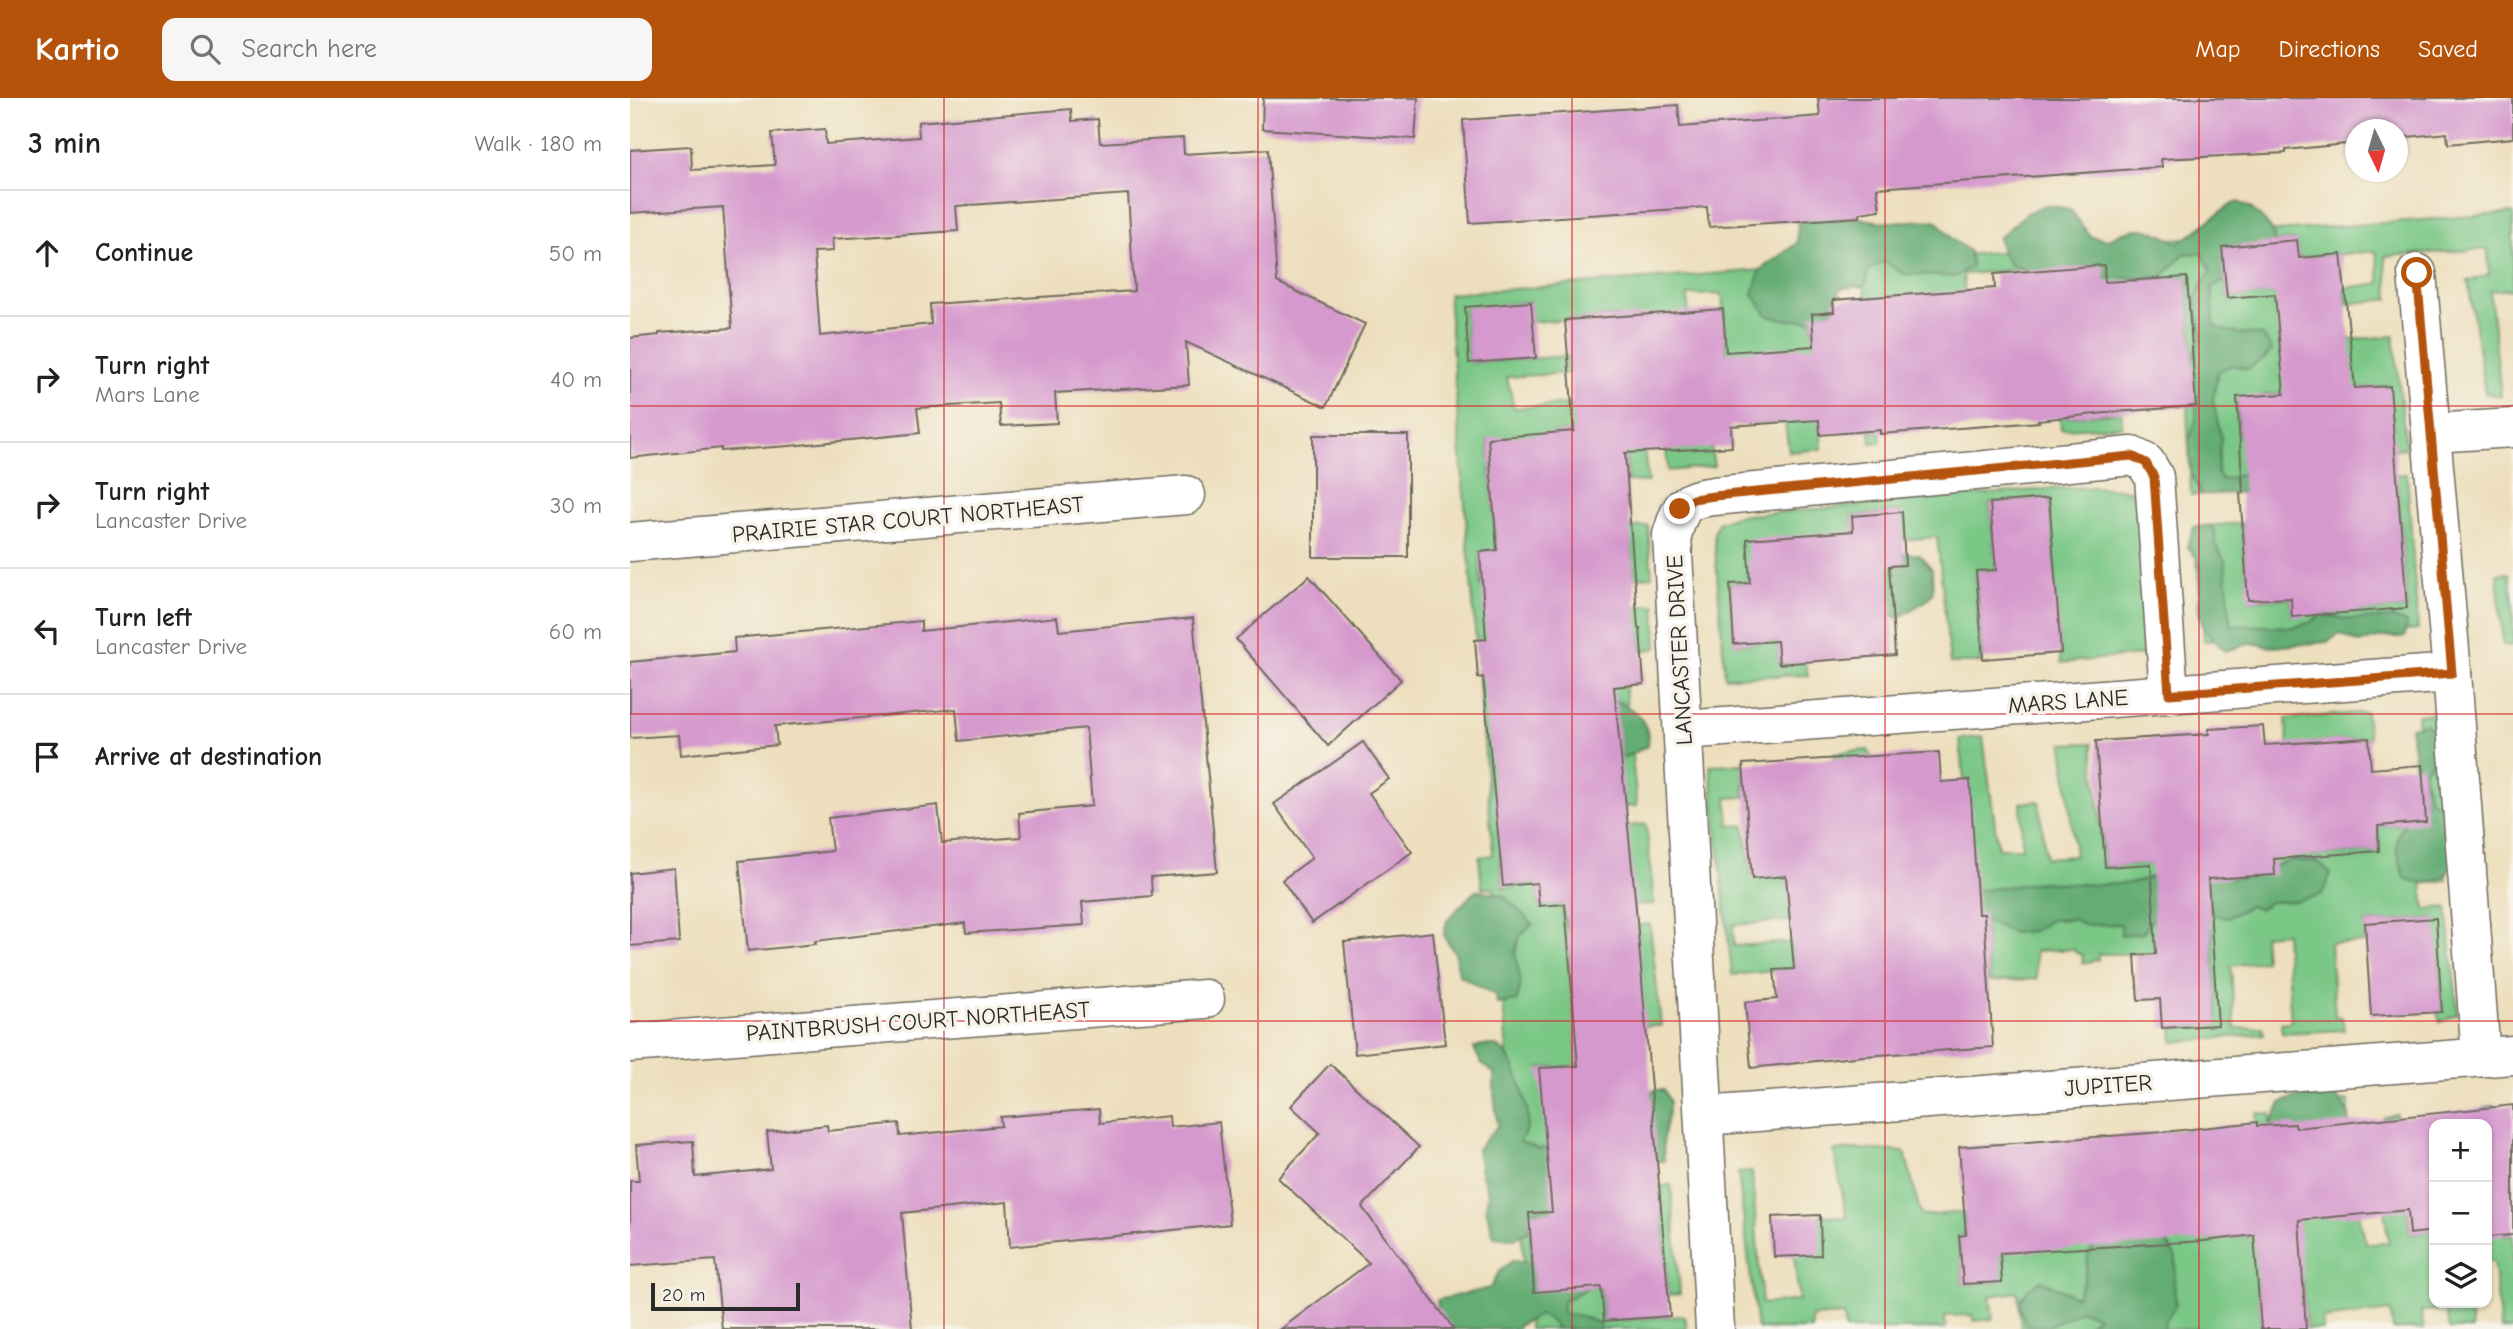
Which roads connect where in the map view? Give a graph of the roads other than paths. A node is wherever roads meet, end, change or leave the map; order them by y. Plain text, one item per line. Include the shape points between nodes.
1 (2417, 273) dead end
2 (2513, 428) edge
3 (2431, 433) junction
4 (1186, 495) dead end
5 (630, 542) edge
6 (2452, 673) junction
7 (2169, 694) junction
8 (1683, 730) junction
9 (1205, 999) dead end
10 (630, 1043) edge
11 (2497, 1056) edge
12 (1704, 1116) junction
13 (1715, 1329) edge

1 - 3 street
2 - 3 street
3 - 6 street
4 - 5 street, PRAIRIE STAR COURT NORTHEAST
6 - 7 street, MARS LANE
6 - 11 street
7 - 8 street, MARS LANE
7 - 8 street, LANCASTER DRIVE via 2154,477 2146,463 2132,456 1693,499 1680,509 1672,535
8 - 12 street, LANCASTER DRIVE
9 - 10 street, PAINTBRUSH COURT NORTHEAST
11 - 12 street, JUPITER
12 - 13 street, LANCASTER DRIVE

